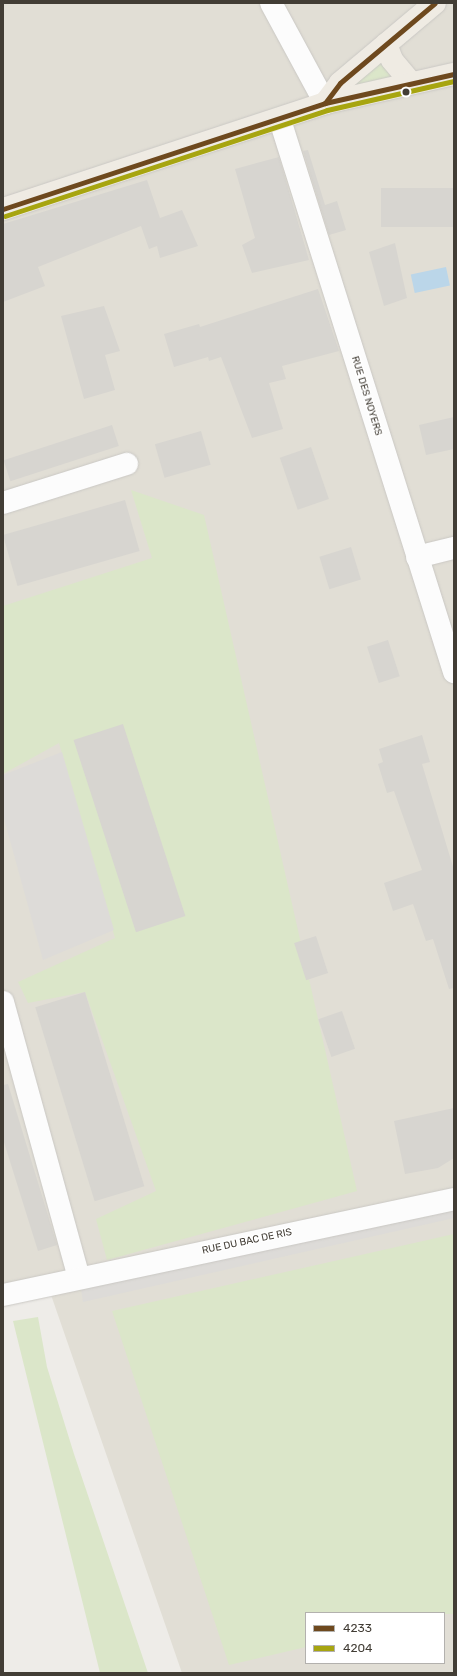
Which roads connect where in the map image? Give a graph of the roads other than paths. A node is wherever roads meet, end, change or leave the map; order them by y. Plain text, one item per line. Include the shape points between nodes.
1 (271, 3) edge
2 (435, 3) edge
3 (386, 44) junction
4 (454, 74) edge
5 (411, 82) junction
6 (325, 103) junction
7 (280, 120) junction
8 (3, 209) edge
9 (127, 464) dead end
10 (3, 503) edge
11 (454, 548) edge
12 (417, 557) junction
13 (454, 672) edge
14 (3, 1002) edge
15 (454, 1199) edge
16 (79, 1277) junction
17 (3, 1295) edge

1 - 6 street
2 - 3 main road
3 - 5 main road via 392,60
3 - 6 main road via 340,83
4 - 5 main road
5 - 6 main road
6 - 7 main road
7 - 8 main road
7 - 12 street, RUE DES NOYERS
9 - 10 street
11 - 12 street
12 - 13 street, RUE DES NOYERS
14 - 16 street
15 - 16 street, RUE DU BAC DE RIS
16 - 17 street, RUE DU BAC DE RIS

